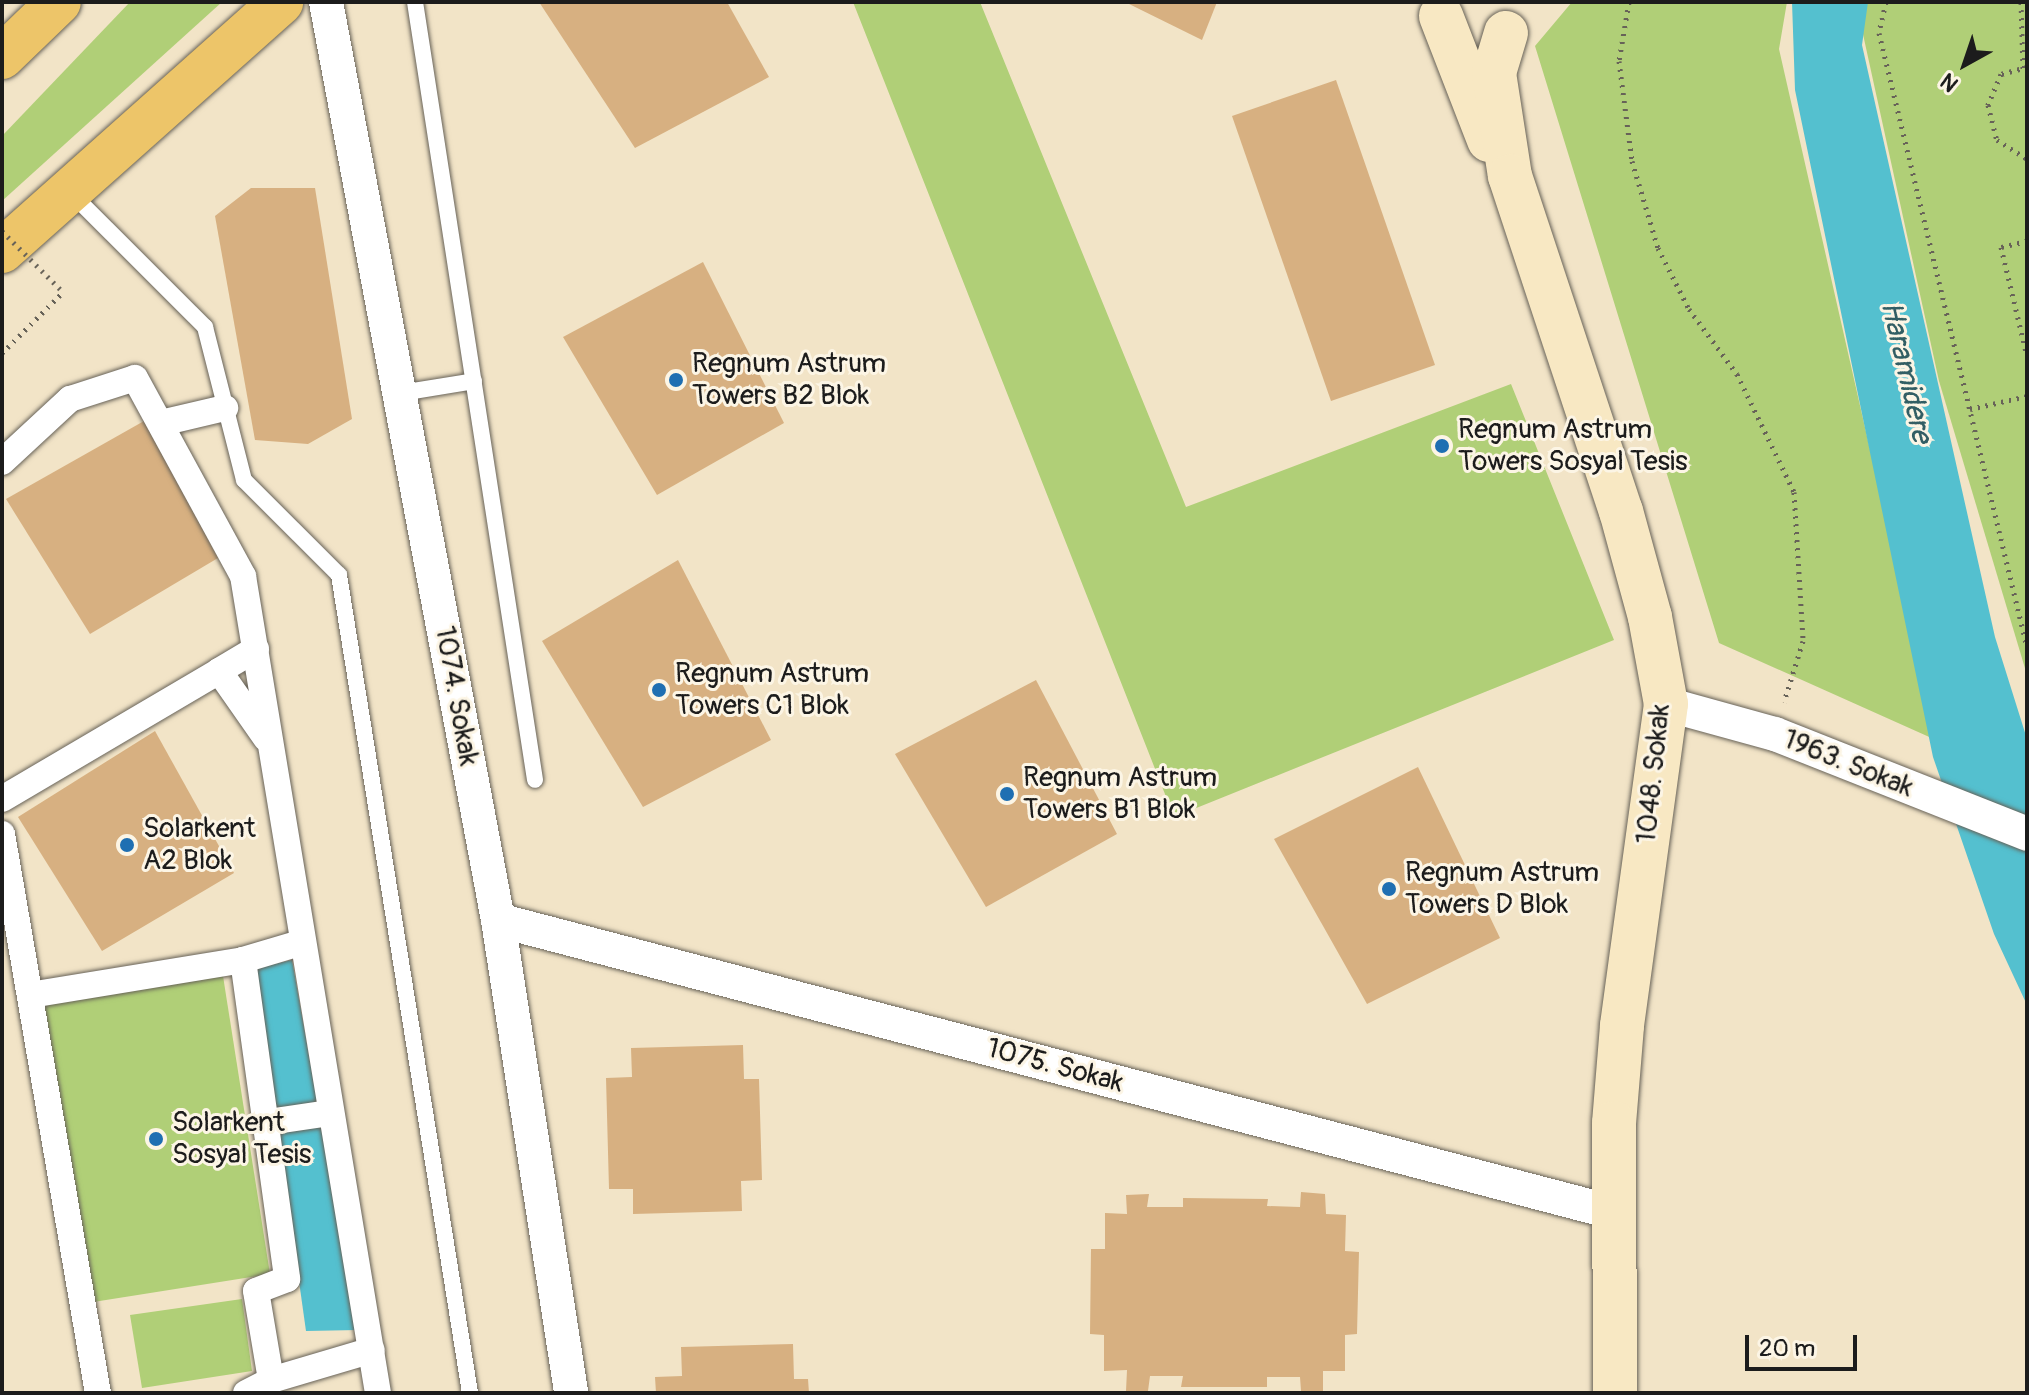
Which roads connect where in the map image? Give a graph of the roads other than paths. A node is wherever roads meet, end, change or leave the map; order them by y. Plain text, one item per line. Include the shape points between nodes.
1 (59, 2) edge
2 (281, 2) edge
3 (326, 2) edge
4 (415, 2) edge
5 (1438, 9) edge
6 (1516, 18) edge
7 (2, 57) edge
8 (1510, 176) junction
9 (69, 190) junction
10 (2, 251) edge
11 (474, 381) junction
12 (401, 393) junction
13 (225, 408) junction
14 (161, 423) junction
15 (2, 462) edge
16 (256, 649) junction
17 (219, 671) junction
18 (1666, 704) junction
19 (270, 744) junction
20 (535, 780) dead end
21 (2, 799) edge
22 (2, 834) edge
23 (2027, 834) edge
24 (498, 920) junction
25 (300, 943) junction
26 (243, 960) junction
27 (30, 995) junction
28 (329, 1113) junction
29 (262, 1123) junction
30 (1612, 1212) junction
31 (372, 1350) junction
32 (271, 1380) junction
33 (98, 1393) edge
34 (246, 1393) edge
35 (378, 1393) edge
36 (470, 1393) edge
37 (571, 1393) edge
38 (1615, 1393) edge

1 - 7 highway
2 - 9 highway
3 - 12 street, 1074. Sokak
4 - 11 lane
5 - 6 main road via 1465,38 1486,40
5 - 8 main road via 1472,104
6 - 8 main road via 1494,73
8 - 18 main road, 1048. Sokak via 1621,511 1650,617
9 - 10 highway
9 - 13 lane via 205,327
11 - 12 lane
11 - 20 lane
12 - 24 street, 1074. Sokak
13 - 14 street
13 - 36 lane via 244,480 339,575
14 - 15 street via 135,378 70,399
14 - 16 street via 243,576
16 - 17 street
16 - 19 street
17 - 19 street
17 - 21 street
18 - 23 street, 1963. Sokak via 1775,734
18 - 30 main road, 1048. Sokak via 1622,1026
19 - 25 street
22 - 27 street
24 - 30 street, 1075. Sokak
24 - 37 street, 1074. Sokak
25 - 26 street
25 - 28 street
26 - 27 street
26 - 29 street
27 - 33 street
28 - 29 street
28 - 31 street
29 - 32 street via 287,1279 256,1291
30 - 38 main road, 1048. Sokak
31 - 32 street
31 - 35 street
32 - 34 street

